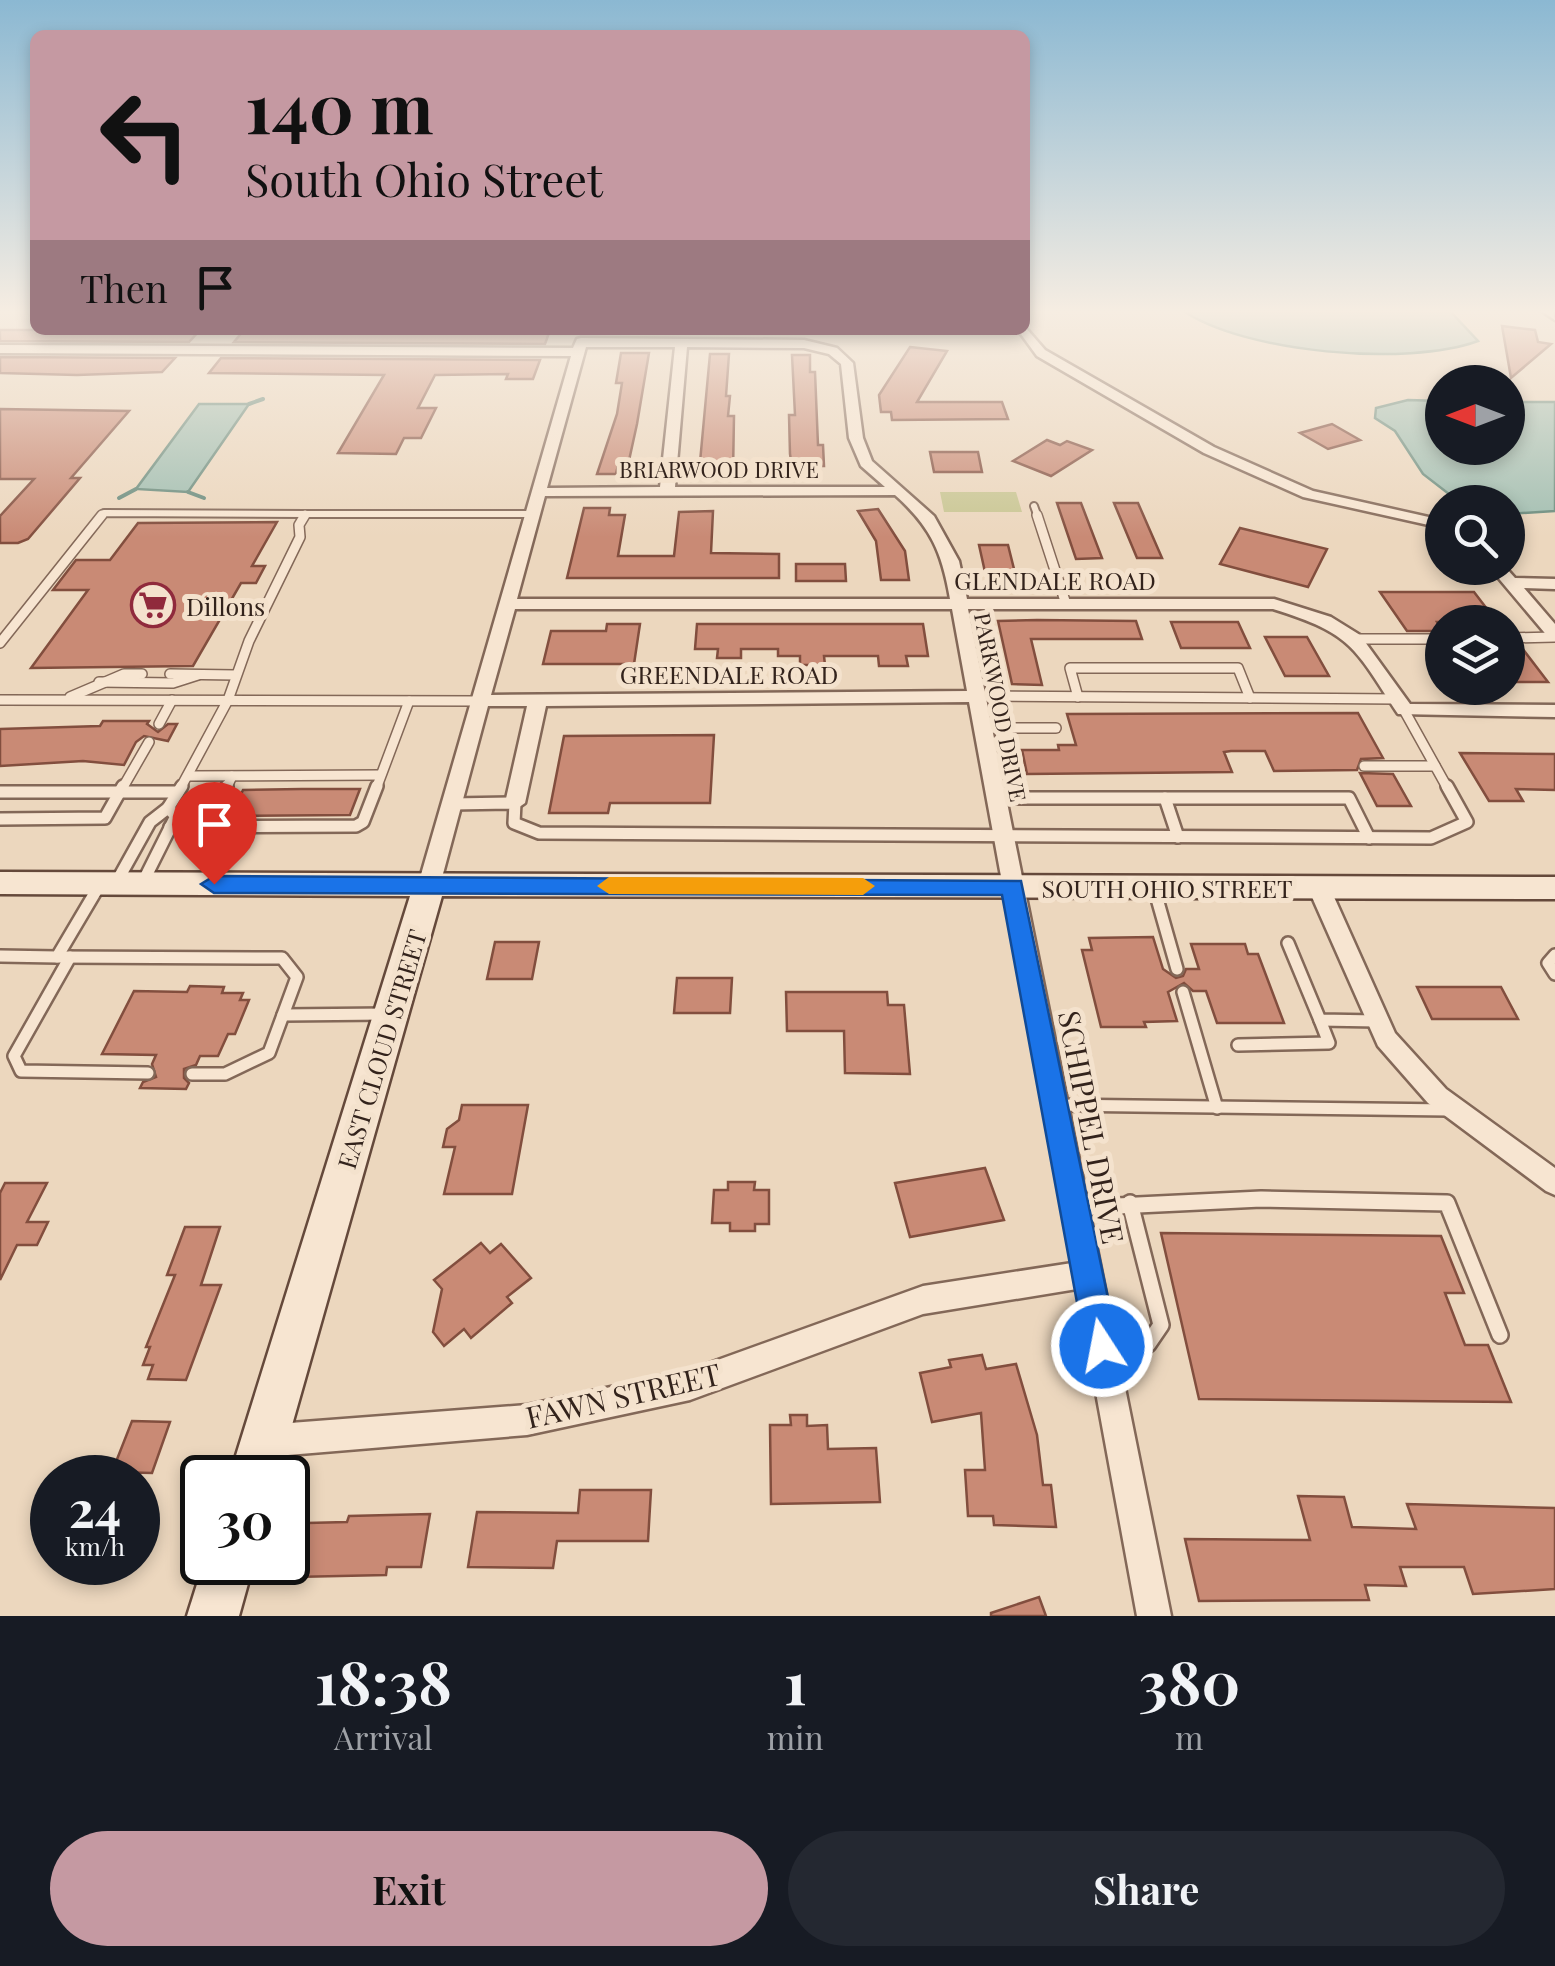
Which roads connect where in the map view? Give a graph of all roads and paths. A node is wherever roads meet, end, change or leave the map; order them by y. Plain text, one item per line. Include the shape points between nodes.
1 (569, 385) edge
2 (677, 385) edge
3 (850, 385) edge
4 (1098, 385) edge
5 (898, 490) junction
6 (667, 491) junction
7 (540, 492) junction
8 (1034, 506) dead end
9 (306, 514) junction
10 (534, 514) junction
11 (1425, 520) edge
12 (1525, 583) edge
13 (1555, 584) edge
14 (1516, 585) edge
15 (508, 604) junction
16 (958, 604) junction
17 (1066, 604) junction
18 (1555, 636) edge
19 (1525, 637) edge
20 (1425, 638) edge
21 (1360, 639) junction
22 (0, 643) edge
23 (142, 674) dead end
24 (170, 674) dead end
25 (198, 675) junction
26 (235, 675) junction
27 (100, 682) junction
28 (976, 696) junction
29 (1078, 697) junction
30 (1250, 698) junction
31 (538, 699) junction
32 (0, 700) edge
33 (65, 700) junction
34 (172, 700) junction
35 (228, 700) junction
36 (482, 700) junction
37 (410, 701) junction
38 (1400, 704) junction
39 (1555, 711) edge
40 (159, 724) dead end
41 (982, 728) junction
42 (1056, 728) dead end
43 (149, 742) dead end
44 (1364, 766) dead end
45 (1435, 766) junction
46 (380, 774) junction
47 (339, 775) junction
48 (188, 776) junction
49 (232, 776) junction
50 (275, 776) junction
51 (308, 776) junction
52 (302, 789) dead end
53 (333, 789) dead end
54 (269, 790) dead end
55 (0, 792) edge
56 (120, 792) junction
57 (178, 792) junction
58 (995, 798) junction
59 (1165, 798) junction
60 (516, 803) junction
61 (452, 804) junction
62 (168, 808) junction
63 (291, 815) dead end
64 (0, 819) edge
65 (170, 827) junction
66 (206, 827) junction
67 (286, 827) junction
68 (1003, 837) junction
69 (1178, 837) junction
70 (1370, 838) junction
71 (0, 883) edge
72 (119, 884) junction
73 (429, 885) junction
74 (1012, 887) junction
75 (1154, 887) junction
76 (1318, 888) junction
77 (1555, 888) edge
78 (1288, 943) dead end
79 (1555, 955) edge
80 (0, 956) edge
81 (64, 957) junction
82 (1177, 969) dead end
83 (1555, 974) edge
84 (1183, 992) dead end
85 (392, 1014) junction
86 (283, 1015) junction
87 (1320, 1020) junction
88 (1378, 1021) junction
89 (1238, 1045) dead end
90 (148, 1073) dead end
91 (192, 1074) dead end
92 (1055, 1105) junction
93 (1216, 1108) junction
94 (1455, 1110) junction
95 (1555, 1183) edge
96 (1130, 1203) junction
97 (1075, 1208) junction
98 (1088, 1274) junction
99 (1500, 1335) dead end
100 (1102, 1346) junction
101 (260, 1455) edge
102 (286, 1455) edge
103 (222, 1585) edge
104 (213, 1616) edge
105 (1154, 1616) edge

1 - 7 street, EAST CLOUD STREET
2 - 6 street
3 - 5 street, PARKWOOD DRIVE via 866,463
4 - 11 street via 1209,450 1308,494
5 - 6 street, BRIARWOOD DRIVE
5 - 16 street, PARKWOOD DRIVE via 927,516 951,561
6 - 7 street, BRIARWOOD DRIVE
7 - 10 street, EAST CLOUD STREET
8 - 17 lane
9 - 10 lane
9 - 22 lane via 104,513
9 - 26 lane
10 - 15 street, EAST CLOUD STREET
12 - 13 street
14 - 18 street
15 - 16 street, GLENDALE ROAD
15 - 36 street, EAST CLOUD STREET
16 - 17 street, GLENDALE ROAD
16 - 28 street, PARKWOOD DRIVE
17 - 21 street, GLENDALE ROAD via 1274,604 1334,622
18 - 19 lane
20 - 21 lane
21 - 38 street
23 - 27 lane
24 - 25 lane
25 - 26 lane
25 - 27 lane via 174,683
26 - 35 lane
27 - 33 lane
28 - 29 lane
28 - 31 street, GREENDALE ROAD
28 - 41 street, PARKWOOD DRIVE
29 - 30 lane
29 - 30 lane via 1070,668 1238,668
30 - 38 lane
31 - 36 street, GREENDALE ROAD
31 - 60 street
32 - 33 lane
33 - 34 lane
34 - 35 lane
34 - 40 lane
35 - 37 lane
35 - 48 lane
36 - 37 lane
36 - 61 street, EAST CLOUD STREET
37 - 46 lane
38 - 39 street
38 - 45 lane
41 - 42 lane
41 - 58 street, PARKWOOD DRIVE
43 - 56 lane
44 - 45 lane
45 - 70 lane via 1467,822 1430,838
46 - 47 lane
46 - 67 lane via 356,826 320,821
47 - 51 lane
47 - 53 lane
48 - 49 lane
48 - 57 lane
49 - 50 lane
49 - 66 lane
50 - 51 lane
50 - 54 lane
51 - 52 lane
55 - 56 lane
56 - 57 lane
56 - 64 lane via 104,818
57 - 62 lane
58 - 59 lane
58 - 68 street, PARKWOOD DRIVE
59 - 69 lane
59 - 70 lane via 1349,798
60 - 61 lane
60 - 68 lane via 514,823 539,833
61 - 73 street, EAST CLOUD STREET
62 - 65 lane via 176,816
62 - 72 lane via 150,822
63 - 67 lane
65 - 66 lane
65 - 72 lane
66 - 67 lane via 254,821
68 - 69 lane
68 - 74 street, PARKWOOD DRIVE
69 - 70 lane
71 - 72 main road, SOUTH OHIO STREET
72 - 73 main road, SOUTH OHIO STREET
72 - 81 lane
73 - 74 main road, SOUTH OHIO STREET
73 - 85 main road, EAST CLOUD STREET
74 - 75 main road, SOUTH OHIO STREET
74 - 92 street, SCHIPPEL DRIVE
75 - 76 main road, SOUTH OHIO STREET
75 - 82 lane
76 - 77 main road, SOUTH OHIO STREET
76 - 88 street
78 - 87 lane
79 - 83 lane via 1548,963
80 - 81 lane
81 - 86 lane via 282,958 297,977
81 - 90 lane via 14,1056 22,1071
84 - 93 lane
85 - 86 lane
85 - 101 main road, EAST CLOUD STREET
86 - 91 lane via 269,1054 224,1074
87 - 88 lane
87 - 89 lane via 1329,1043
88 - 94 street via 1386,1039
92 - 93 lane
92 - 97 street, SCHIPPEL DRIVE
93 - 94 lane
94 - 95 street
96 - 97 lane
96 - 99 lane via 1298,1196 1447,1203
96 - 100 lane via 1160,1325 1148,1344
97 - 98 street, SCHIPPEL DRIVE
98 - 100 street, SCHIPPEL DRIVE
98 - 102 street, FAWN STREET via 923,1300 690,1385 526,1420
100 - 105 street, SCHIPPEL DRIVE
103 - 104 main road

